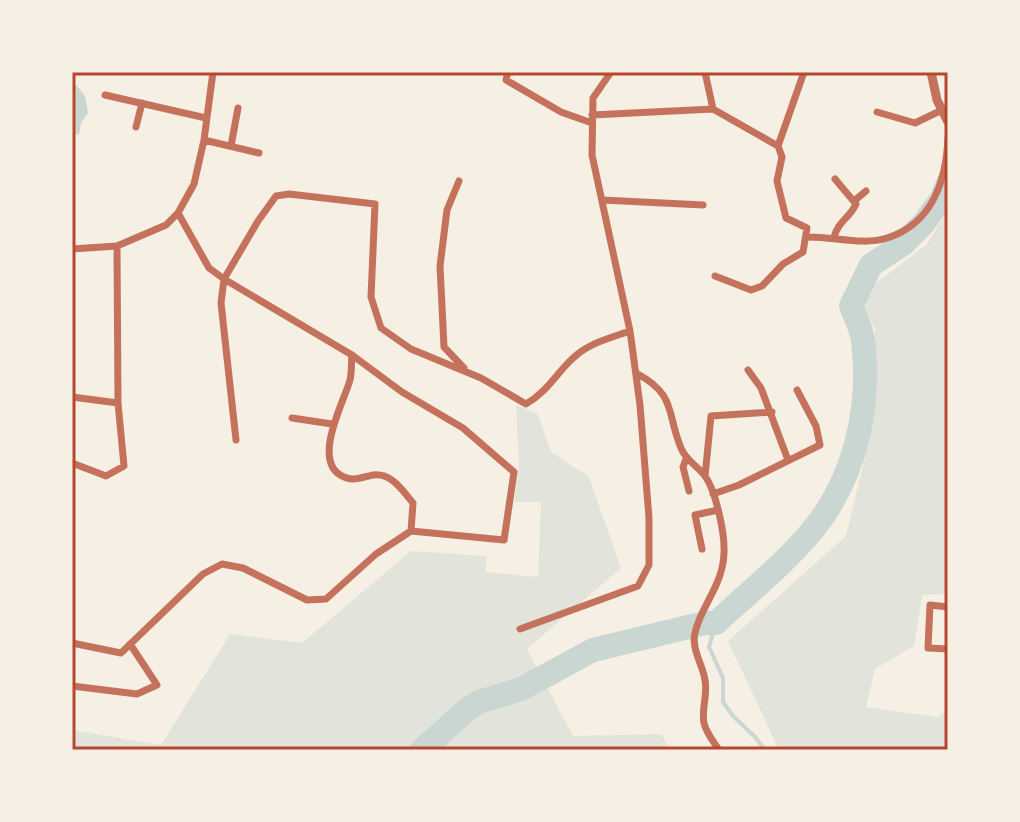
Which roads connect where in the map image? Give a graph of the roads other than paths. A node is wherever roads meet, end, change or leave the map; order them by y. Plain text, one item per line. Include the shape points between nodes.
1 (213, 72) edge
2 (508, 72) edge
3 (611, 72) edge
4 (705, 72) edge
5 (804, 72) edge
6 (931, 72) edge
7 (105, 95) dead end
8 (142, 103) junction
9 (238, 108) dead end
10 (713, 109) junction
11 (877, 112) dead end
12 (945, 116) edge
13 (206, 118) junction
14 (592, 119) junction
15 (136, 127) dead end
16 (948, 138) edge
17 (204, 140) junction
18 (231, 146) junction
19 (778, 146) junction
20 (259, 153) dead end
21 (835, 179) dead end
22 (459, 181) dead end
23 (866, 191) dead end
24 (602, 200) junction
25 (854, 201) junction
26 (703, 205) dead end
27 (178, 213) junction
28 (806, 237) junction
29 (834, 237) junction
30 (117, 246) junction
31 (72, 249) edge
32 (715, 276) dead end
33 (224, 279) junction
34 (630, 331) junction
35 (352, 355) junction
36 (748, 370) dead end
37 (468, 373) junction
38 (636, 373) junction
39 (797, 390) dead end
40 (72, 397) edge
41 (118, 403) junction
42 (772, 412) junction
43 (292, 418) dead end
44 (332, 424) junction
45 (236, 440) dead end
46 (686, 459) junction
47 (788, 460) junction
48 (72, 463) edge
49 (705, 476) junction
50 (689, 491) dead end
51 (713, 494) junction
52 (718, 510) junction
53 (411, 531) junction
54 (702, 549) dead end
55 (948, 607) edge
56 (520, 629) dead end
57 (72, 643) edge
58 (130, 644) junction
59 (948, 649) edge
60 (72, 686) edge
61 (719, 750) edge

1 - 13 street
2 - 14 street via 506,80 561,112
3 - 14 street via 593,98
4 - 10 street
5 - 19 street
6 - 12 street
7 - 8 street
8 - 13 street
8 - 15 street
9 - 18 street
10 - 14 street
10 - 19 street
11 - 12 street via 915,123
13 - 17 street
14 - 24 street via 592,155
16 - 29 street via 943,180 913,224 886,238
17 - 18 street
17 - 27 street via 194,184
18 - 20 street
19 - 28 street via 782,157 777,181 786,218 807,228
21 - 25 street
22 - 37 street via 447,210 440,266 444,347
23 - 25 street
24 - 26 street
24 - 34 street
25 - 29 street via 853,212 838,223
27 - 30 street via 166,225
27 - 33 street via 209,268
28 - 29 street
28 - 32 street via 803,252 762,286 751,290
30 - 31 street
30 - 41 street
33 - 35 street
33 - 37 street via 276,196 375,204 371,297 381,328 411,349
33 - 45 street via 221,303
34 - 37 street via 573,357 551,385 526,404
34 - 38 street
35 - 44 street via 350,379
35 - 53 street via 463,428 514,472 504,540
36 - 42 street
38 - 46 street via 667,400
38 - 56 street via 649,565 638,586
39 - 47 street via 820,445
40 - 41 street
41 - 48 street via 124,466 106,476
42 - 47 street
42 - 49 street via 711,416
43 - 44 street
44 - 53 street via 330,461 339,475 352,480 378,473 396,482 413,503
46 - 49 street
46 - 50 street
47 - 51 street
49 - 51 street
51 - 52 street
52 - 54 street via 695,515
52 - 61 street via 722,567 694,642 707,691 705,728
53 - 58 street via 326,599 307,600 243,568 222,564 203,574
55 - 59 street via 930,605 928,648
57 - 58 street via 121,653
58 - 60 street via 157,685 137,694

